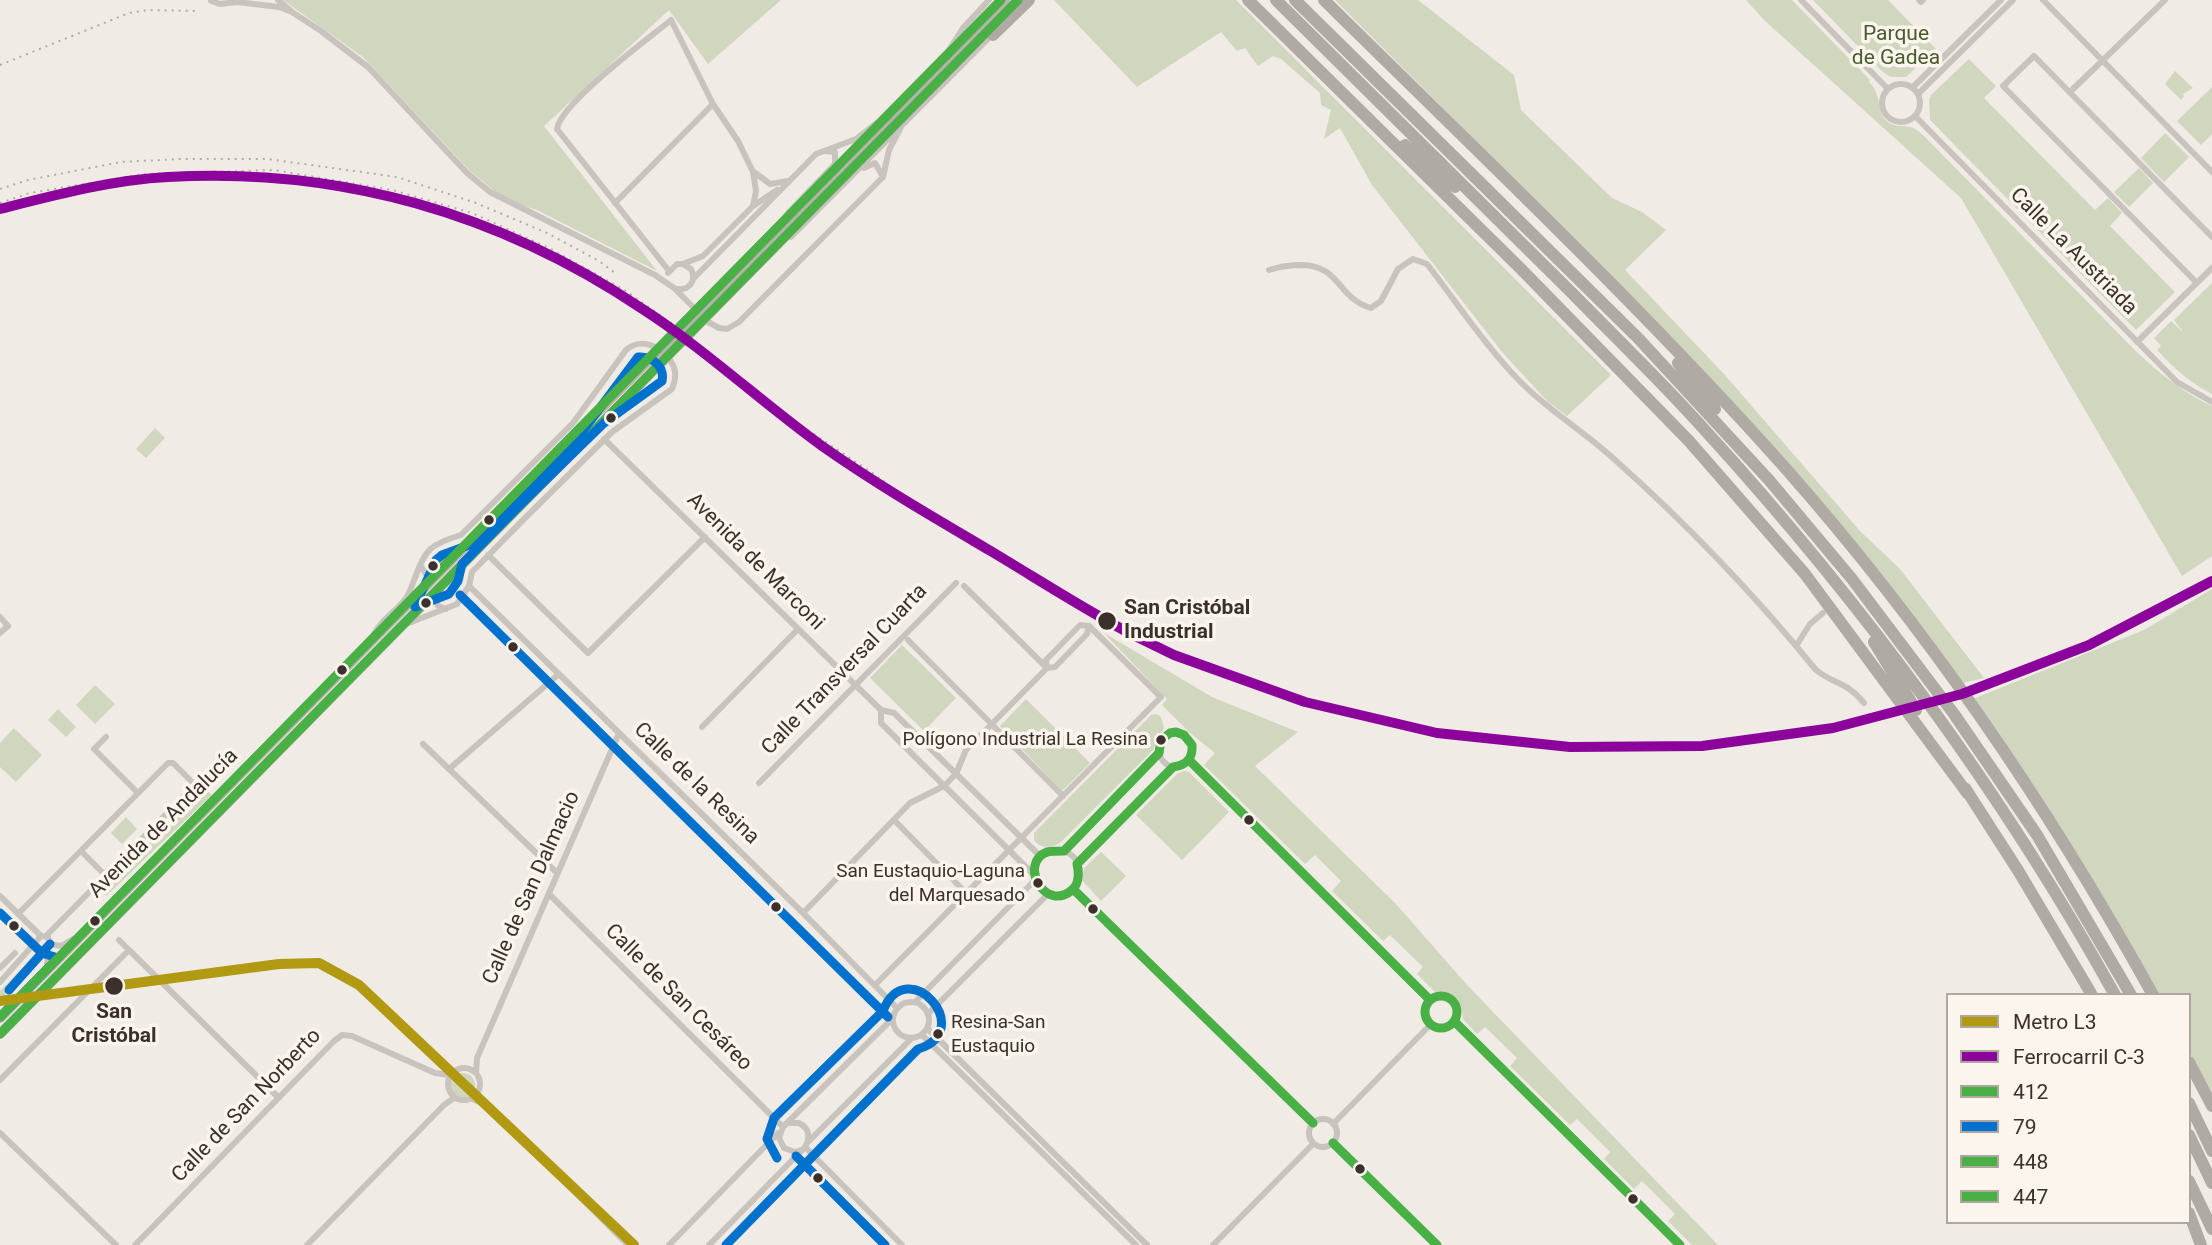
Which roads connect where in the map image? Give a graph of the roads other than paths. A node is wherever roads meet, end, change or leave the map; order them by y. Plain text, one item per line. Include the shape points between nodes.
1 (210, 0) edge
2 (278, 0) edge
3 (989, 0) edge
4 (1005, 0) edge
5 (1018, 0) edge
6 (1028, 0) edge
7 (1245, 0) edge
8 (1276, 0) edge
9 (1295, 0) edge
10 (1324, 0) edge
11 (1330, 0) edge
12 (1801, 0) edge
13 (2001, 0) edge
14 (2013, 0) edge
15 (2043, 0) edge
16 (2165, 0) edge
17 (292, 12) junction
18 (993, 35) joint
19 (948, 50) junction
20 (2102, 61) junction
21 (934, 71) junction
22 (1336, 88) junction
23 (1912, 88) junction
24 (1888, 89) junction
25 (2070, 92) junction
26 (1918, 94) junction
27 (713, 104) junction
28 (898, 107) junction
29 (1915, 116) junction
30 (879, 121) junction
31 (902, 125) junction
32 (823, 151) junction
33 (753, 172) junction
34 (2212, 172) edge
35 (883, 177) junction
36 (790, 181) junction
37 (843, 186) junction
38 (615, 203) junction
39 (753, 206) junction
40 (1535, 208) junction
41 (773, 235) junction
42 (2212, 237) edge
43 (656, 256) junction
44 (1535, 256) junction
45 (680, 264) junction
46 (2212, 268) edge
47 (1269, 271) dead end
48 (668, 273) junction
49 (655, 275) junction
50 (694, 278) junction
51 (2197, 283) junction
52 (672, 287) junction
53 (687, 288) junction
54 (1627, 300) junction
55 (710, 307) junction
56 (695, 308) junction
57 (2137, 342) junction
58 (642, 375) junction
59 (2212, 402) edge
60 (604, 439) junction
61 (705, 537) junction
62 (475, 551) junction
63 (488, 555) junction
64 (1833, 557) junction
65 (420, 563) junction
66 (439, 573) junction
67 (956, 583) dead end
68 (469, 586) junction
69 (964, 586) dead end
70 (446, 609) junction
71 (1823, 613) dead end
72 (0, 617) edge
73 (1089, 626) junction
74 (798, 629) junction
75 (0, 633) edge
76 (908, 640) dead end
77 (369, 644) junction
78 (1796, 646) junction
79 (1046, 668) junction
80 (559, 674) junction
81 (1902, 685) junction
82 (855, 686) junction
83 (334, 694) junction
84 (1864, 703) dead end
85 (881, 710) junction
86 (991, 723) junction
87 (702, 727) dead end
88 (619, 733) junction
89 (106, 737) dead end
90 (423, 744) dead end
91 (1159, 753) junction
92 (1190, 761) junction
93 (949, 767) junction
94 (1173, 767) junction
95 (449, 769) junction
96 (956, 774) junction
97 (936, 778) junction
98 (963, 781) junction
99 (760, 783) dead end
100 (944, 786) junction
101 (138, 793) junction
102 (951, 793) junction
103 (1063, 796) junction
104 (894, 820) junction
105 (1021, 837) junction
106 (1008, 850) junction
107 (81, 851) junction
108 (1063, 851) junction
109 (1041, 857) junction
110 (1077, 864) junction
111 (557, 873) junction
112 (105, 875) junction
113 (1034, 878) junction
114 (1073, 889) junction
115 (966, 893) junction
116 (549, 894) junction
117 (1048, 894) junction
118 (0, 897) edge
119 (803, 913) junction
120 (18, 914) junction
121 (83, 932) junction
122 (119, 940) dead end
123 (43, 943) junction
124 (129, 950) junction
125 (15, 953) dead end
126 (0, 968) edge
127 (46, 971) junction
128 (0, 982) edge
129 (875, 985) junction
130 (2091, 993) edge
131 (2114, 993) edge
132 (2130, 993) edge
133 (2152, 993) edge
134 (1430, 1000) junction
135 (915, 1002) junction
136 (897, 1008) junction
137 (928, 1014) junction
138 (0, 1018) edge
139 (893, 1018) junction
140 (1455, 1022) junction
141 (1430, 1024) junction
142 (927, 1028) junction
143 (0, 1034) edge
144 (922, 1035) junction
145 (912, 1038) junction
146 (477, 1058) junction
147 (2191, 1066) edge
148 (465, 1068) junction
149 (477, 1073) junction
150 (0, 1080) edge
151 (449, 1083) junction
152 (479, 1092) junction
153 (2191, 1096) edge
154 (279, 1098) junction
155 (454, 1098) junction
156 (472, 1099) junction
157 (482, 1102) junction
158 (444, 1105) junction
159 (2212, 1105) edge
160 (2191, 1107) edge
161 (1313, 1123) junction
162 (1333, 1124) junction
163 (783, 1127) junction
164 (0, 1133) edge
165 (2212, 1134) edge
166 (2191, 1139) edge
167 (1333, 1143) junction
168 (1313, 1144) junction
169 (805, 1146) junction
170 (2212, 1151) edge
171 (2212, 1183) edge
172 (2191, 1185) edge
173 (2191, 1218) edge
174 (2212, 1229) edge
175 (116, 1245) edge
176 (135, 1245) edge
177 (307, 1245) edge
178 (628, 1245) edge
179 (669, 1245) edge
180 (709, 1245) edge
181 (902, 1245) edge
182 (1136, 1245) edge
183 (1147, 1245) edge
184 (1213, 1245) edge
185 (1437, 1245) edge
186 (1680, 1245) edge
187 (2201, 1245) edge

1 - 17 street via 267,4
2 - 17 street
3 - 19 street
4 - 21 main road, Avenida de Andalucía
5 - 55 main road, Avenida de Andalucía
6 - 18 highway
7 - 22 highway
8 - 44 highway
9 - 64 highway via 1639,338
10 - 40 highway
11 - 40 highway
12 - 24 street
13 - 23 street
14 - 26 street
15 - 20 street
16 - 20 street
17 - 49 street via 368,67 451,157 491,192
18 - 31 street
19 - 21 street
19 - 30 street
20 - 25 street
20 - 34 street
21 - 28 main road, Avenida de Andalucía
22 - 44 highway
22 - 81 highway via 1689,440
23 - 24 street via 1896,85
23 - 26 street
24 - 29 street via 1882,101 1886,115 1901,122
25 - 42 street
25 - 51 street via 2034,56 2003,86
26 - 29 street via 1920,106
27 - 33 street
27 - 38 street
27 - 38 street via 671,20 577,100 558,122 559,132
28 - 30 street
28 - 41 main road, Avenida de Andalucía
29 - 57 street, Calle La Austriada
30 - 32 street via 856,139
31 - 35 street via 889,150
31 - 37 street
32 - 36 street
32 - 41 street via 835,152 835,164
33 - 36 street via 770,184
33 - 39 street
35 - 37 street via 875,163 868,164
35 - 56 street via 739,322 719,328
36 - 39 street
36 - 50 street
37 - 55 street via 769,260
38 - 43 street
39 - 45 street via 704,256
40 - 54 highway
41 - 55 main road, Avenida de Andalucía
43 - 45 street
43 - 48 street
44 - 81 highway via 1702,426 1818,561
45 - 48 street
45 - 50 street via 691,269
46 - 51 street
47 - 78 street via 1284,264 1315,265 1325,269 1357,304 1371,308 1381,301 1398,269 1413,259 1427,264 1511,372 1547,408 1608,453 1667,506
48 - 49 street
48 - 52 street
49 - 52 street
50 - 53 street
51 - 57 street
52 - 53 street
52 - 56 street
53 - 56 street
54 - 64 highway via 1805,513
54 - 133 highway via 1789,472 1895,602 2052,825
55 - 58 main road, Avenida de Andalucía, bridge
57 - 59 street, Calle La Austriada via 2177,382
58 - 62 main road, Avenida de Andalucía
58 - 66 main road, Avenida de Andalucía
60 - 61 street, Avenida de Marconi
60 - 63 street, Avenida de Andalucía
60 - 65 street, Avenida de Andalucía via 672,389 672,363 655,346 643,342 626,350 573,424 461,535 431,547
61 - 63 street via 588,653
61 - 74 street, Avenida de Marconi
62 - 70 street, Avenida de Andalucía via 436,599
62 - 83 main road, Avenida de Andalucía
63 - 68 street, Avenida de Andalucía via 472,572
64 - 132 highway via 1954,714 2037,835
65 - 66 street via 426,574
65 - 77 street via 407,597 376,628
66 - 77 main road, Avenida de Andalucía
67 - 82 street, Calle Transversal Cuarta
68 - 70 street, Avenida de Andalucía via 457,604
68 - 80 street, Calle de la Resina
69 - 79 street
70 - 83 street, Avenida de Andalucía via 411,621
71 - 78 street
72 - 75 street via 8,625
73 - 79 street via 1087,634 1057,665
73 - 79 street via 1080,625 1046,660
73 - 103 street via 1161,697
74 - 82 street, Avenida de Marconi
74 - 87 street
76 - 86 street
77 - 121 main road, Avenida de Andalucía
78 - 84 street via 1816,670 1849,687
79 - 86 street
80 - 88 street, Calle de la Resina
80 - 95 street
81 - 130 highway via 1920,723 2020,872
81 - 131 highway via 1940,718 2027,846
82 - 85 street, Avenida de Marconi
82 - 99 street, Calle Transversal Cuarta
83 - 143 main road, Avenida de Andalucía
85 - 93 street via 894,713
85 - 97 street via 881,723
86 - 96 street via 966,750
86 - 103 street
88 - 111 street, Calle de San Dalmacio
88 - 119 street, Calle de la Resina
89 - 101 street via 94,749
90 - 95 street
91 - 92 street via 1166,736 1183,734 1192,743
91 - 94 street via 1164,763
91 - 108 street
92 - 94 street
92 - 134 street
93 - 96 street
93 - 97 street
94 - 110 street
95 - 111 street
96 - 98 street
96 - 100 street
97 - 100 street
98 - 102 street
98 - 105 street
100 - 102 street
100 - 104 street via 917,798
101 - 107 street
101 - 112 street via 168,763 192,786
102 - 106 street
103 - 105 street
104 - 115 street
104 - 119 street
105 - 106 street
105 - 109 street
106 - 113 street
106 - 115 street
107 - 112 street
107 - 120 street
108 - 109 street
108 - 110 street
109 - 113 street
110 - 114 street via 1079,875
111 - 116 street, Calle de San Dalmacio
112 - 123 street
113 - 117 street
113 - 135 street
114 - 117 street via 1061,895
114 - 161 street
115 - 129 street
116 - 146 street, Calle de San Dalmacio
116 - 163 street, Calle de San Cesáreo
117 - 137 street
118 - 120 street
119 - 129 street, Calle de la Resina
120 - 123 street
121 - 123 street via 61,946
121 - 127 main road, Avenida de Andalucía
122 - 124 street
123 - 127 street
123 - 128 street
124 - 150 street
124 - 154 street
125 - 126 street
127 - 138 main road, Avenida de Andalucía
129 - 136 street, Calle de la Resina
134 - 140 street via 1445,996 1454,1001 1458,1011
134 - 141 street via 1425,1010
135 - 136 street
135 - 137 street
136 - 139 street
137 - 142 street
139 - 145 street via 898,1032
139 - 163 street
140 - 141 street via 1446,1028
140 - 186 street
141 - 162 street
142 - 144 street
142 - 183 street
144 - 145 street
144 - 182 street
145 - 169 street
146 - 148 street, Calle de San Dalmacio
146 - 149 street, Calle de San Dalmacio
147 - 159 highway
148 - 149 street
148 - 151 street via 456,1069
149 - 152 street
151 - 154 street, Calle de San Norberto via 342,1035
151 - 155 street
151 - 158 street
152 - 156 street
152 - 157 street
153 - 165 highway
154 - 176 street, Calle de San Norberto
155 - 156 street
155 - 158 street
156 - 157 street
157 - 178 street
158 - 177 street
160 - 170 highway
161 - 162 street via 1322,1119
161 - 168 street via 1308,1135
162 - 167 street via 1337,1134
163 - 169 street via 793,1122 804,1126 808,1130
163 - 169 street via 780,1143 784,1148
163 - 179 street
164 - 175 street
166 - 171 highway
167 - 168 street via 1326,1147
167 - 185 street
168 - 184 street
169 - 180 street
169 - 181 street
172 - 174 highway
173 - 187 highway

